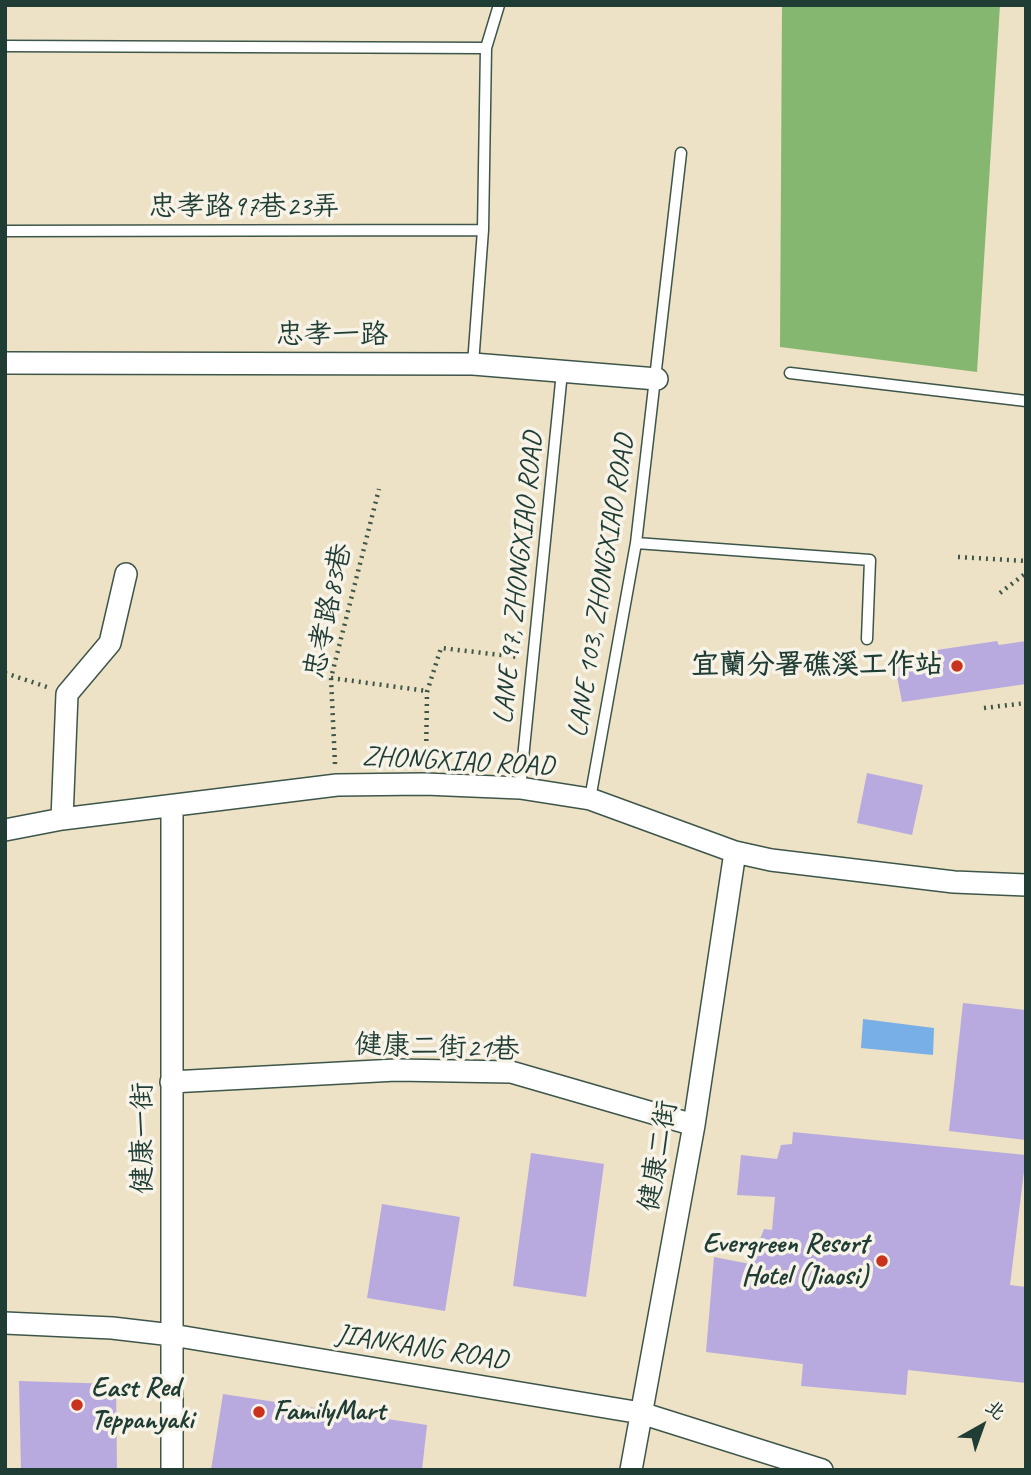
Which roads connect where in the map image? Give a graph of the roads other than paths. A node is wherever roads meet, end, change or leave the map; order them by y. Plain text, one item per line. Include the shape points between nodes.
1 (499, 5) edge
2 (5, 46) edge
3 (486, 48) junction
4 (681, 153) dead end
5 (483, 230) junction
6 (5, 231) edge
7 (5, 363) edge
8 (473, 364) junction
9 (562, 372) junction
10 (790, 373) dead end
11 (657, 379) junction
12 (1026, 401) edge
13 (636, 542) junction
14 (126, 574) dead end
15 (867, 639) dead end
16 (520, 788) junction
17 (590, 799) junction
18 (172, 806) junction
19 (62, 819) junction
20 (5, 830) edge
21 (735, 852) junction
22 (1026, 885) edge
23 (172, 1082) junction
24 (694, 1125) junction
25 (5, 1323) edge
26 (172, 1335) junction
27 (641, 1413) junction
28 (172, 1470) edge
29 (631, 1470) edge
30 (822, 1470) edge

1 - 3 lane
2 - 3 lane
3 - 5 lane
4 - 11 lane, LANE 103, ZHONGXIAO ROAD
5 - 6 lane, 忠孝路97巷23弄
5 - 8 lane
7 - 8 street, 忠孝一路
8 - 9 street, 忠孝一路
9 - 11 street, 忠孝一路
9 - 16 lane, LANE 97, ZHONGXIAO ROAD
10 - 12 lane
11 - 13 lane, LANE 103, ZHONGXIAO ROAD
13 - 15 lane via 870,560
13 - 17 lane, LANE 103, ZHONGXIAO ROAD
14 - 19 street via 110,643 67,694
16 - 17 street, ZHONGXIAO ROAD
16 - 18 street, ZHONGXIAO ROAD via 337,785
17 - 21 street, ZHONGXIAO ROAD
18 - 19 street, ZHONGXIAO ROAD
18 - 23 street, 健康一街
19 - 20 street, ZHONGXIAO ROAD
21 - 22 street, ZHONGXIAO ROAD via 954,882
21 - 24 street, 健康二街
23 - 24 street, 健康二街21巷 via 396,1070 511,1072
23 - 26 street, 健康一街
24 - 27 street, 健康二街
25 - 26 street, JIANKANG ROAD
26 - 27 street, JIANKANG ROAD
26 - 28 street, 健康一街
27 - 29 street, 健康二街
27 - 30 street, JIANKANG ROAD

